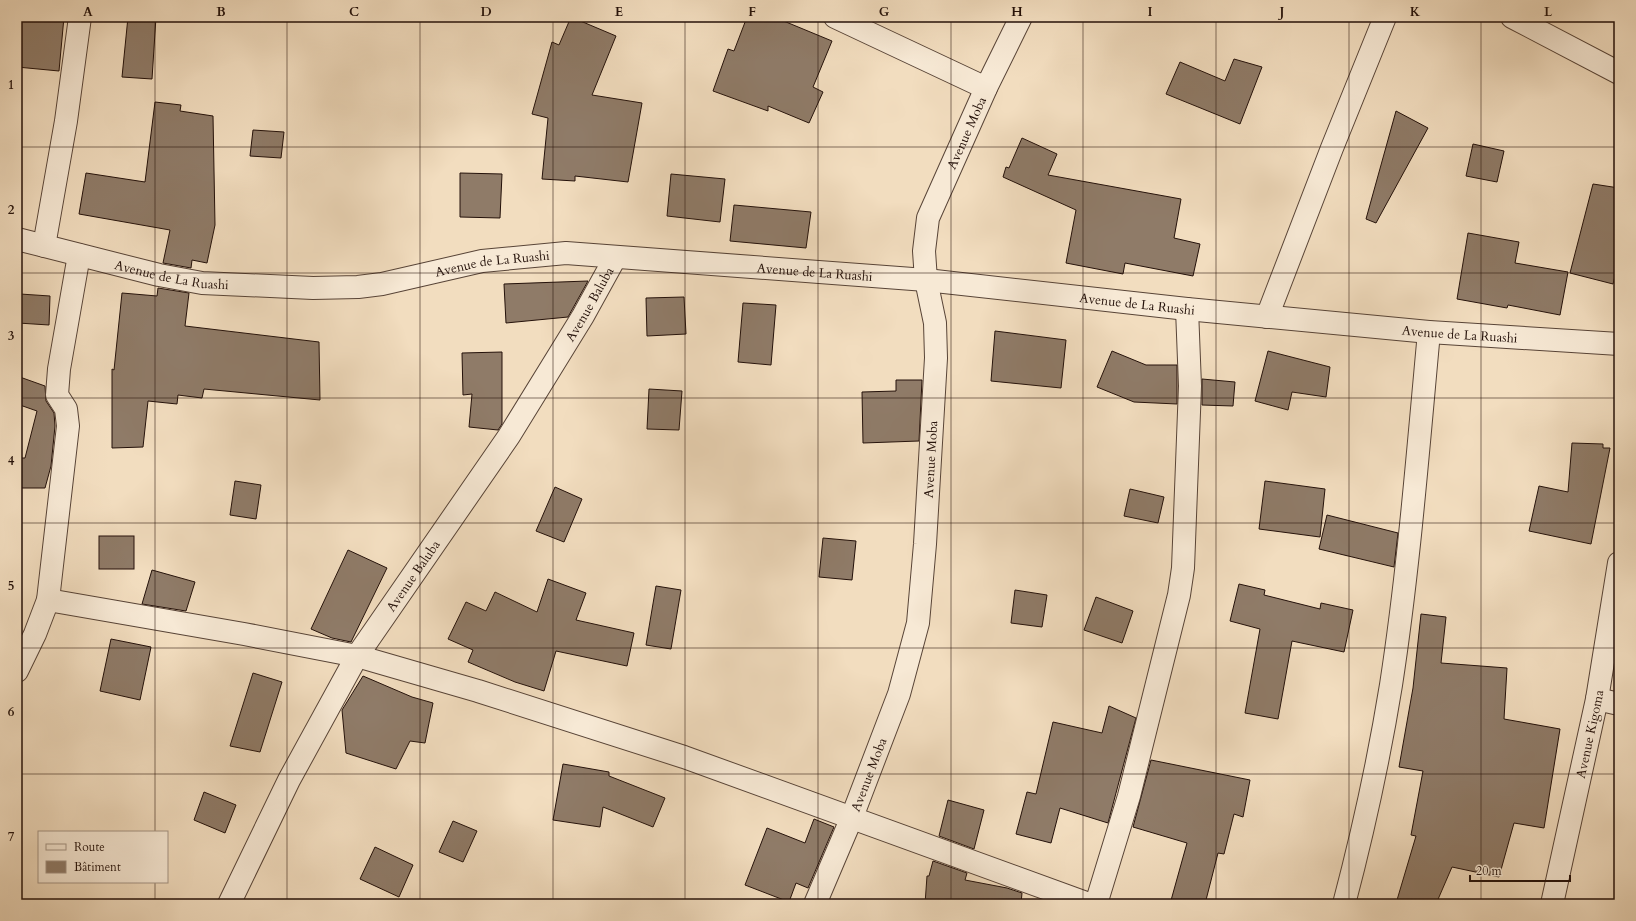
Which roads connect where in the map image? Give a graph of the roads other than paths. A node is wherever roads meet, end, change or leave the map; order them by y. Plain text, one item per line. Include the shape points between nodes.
1 (80, 17) edge
2 (835, 17) edge
3 (1021, 17) edge
4 (1385, 17) edge
5 (1512, 17) edge
6 (1619, 74) edge
7 (986, 88) junction
8 (17, 239) edge
9 (44, 246) junction
10 (79, 255) junction
11 (615, 258) junction
12 (926, 280) junction
13 (1187, 309) junction
14 (1267, 317) junction
15 (1429, 332) junction
16 (1619, 344) edge
17 (1619, 563) edge
18 (48, 600) junction
19 (357, 656) junction
20 (17, 671) edge
21 (1597, 699) junction
22 (1619, 704) edge
23 (852, 817) junction
24 (229, 904) edge
25 (815, 904) edge
26 (1089, 904) edge
27 (1096, 904) edge
28 (1344, 904) edge
29 (1552, 904) edge

1 - 9 street via 66,121
2 - 7 street
3 - 7 street, Avenue Moba
4 - 14 street
5 - 6 street
7 - 12 street, Avenue Moba via 928,218 924,251
8 - 9 street, Avenue de La Ruashi
9 - 10 street, Avenue de La Ruashi
10 - 11 street, Avenue de La Ruashi via 202,283 313,288 382,284 482,262 558,254
10 - 18 street via 58,376 57,395 66,409 68,426
11 - 12 street, Avenue de La Ruashi
11 - 19 street, Avenue Baluba via 583,316 509,436
12 - 13 street, Avenue de La Ruashi
12 - 23 street, Avenue Moba via 935,323 936,358 918,623 899,694
13 - 14 street, Avenue de La Ruashi
13 - 27 street via 1190,386 1183,568 1179,595 1129,796
14 - 15 street, Avenue de La Ruashi
15 - 16 street, Avenue de La Ruashi
15 - 28 street via 1391,685 1365,825
17 - 21 street, Avenue Kigoma
18 - 19 street
18 - 20 street
19 - 23 street via 478,690 684,757
19 - 24 street, Avenue Baluba via 289,780
21 - 22 street
21 - 29 street, Avenue Kigoma
23 - 25 street, Avenue Moba
23 - 26 street

